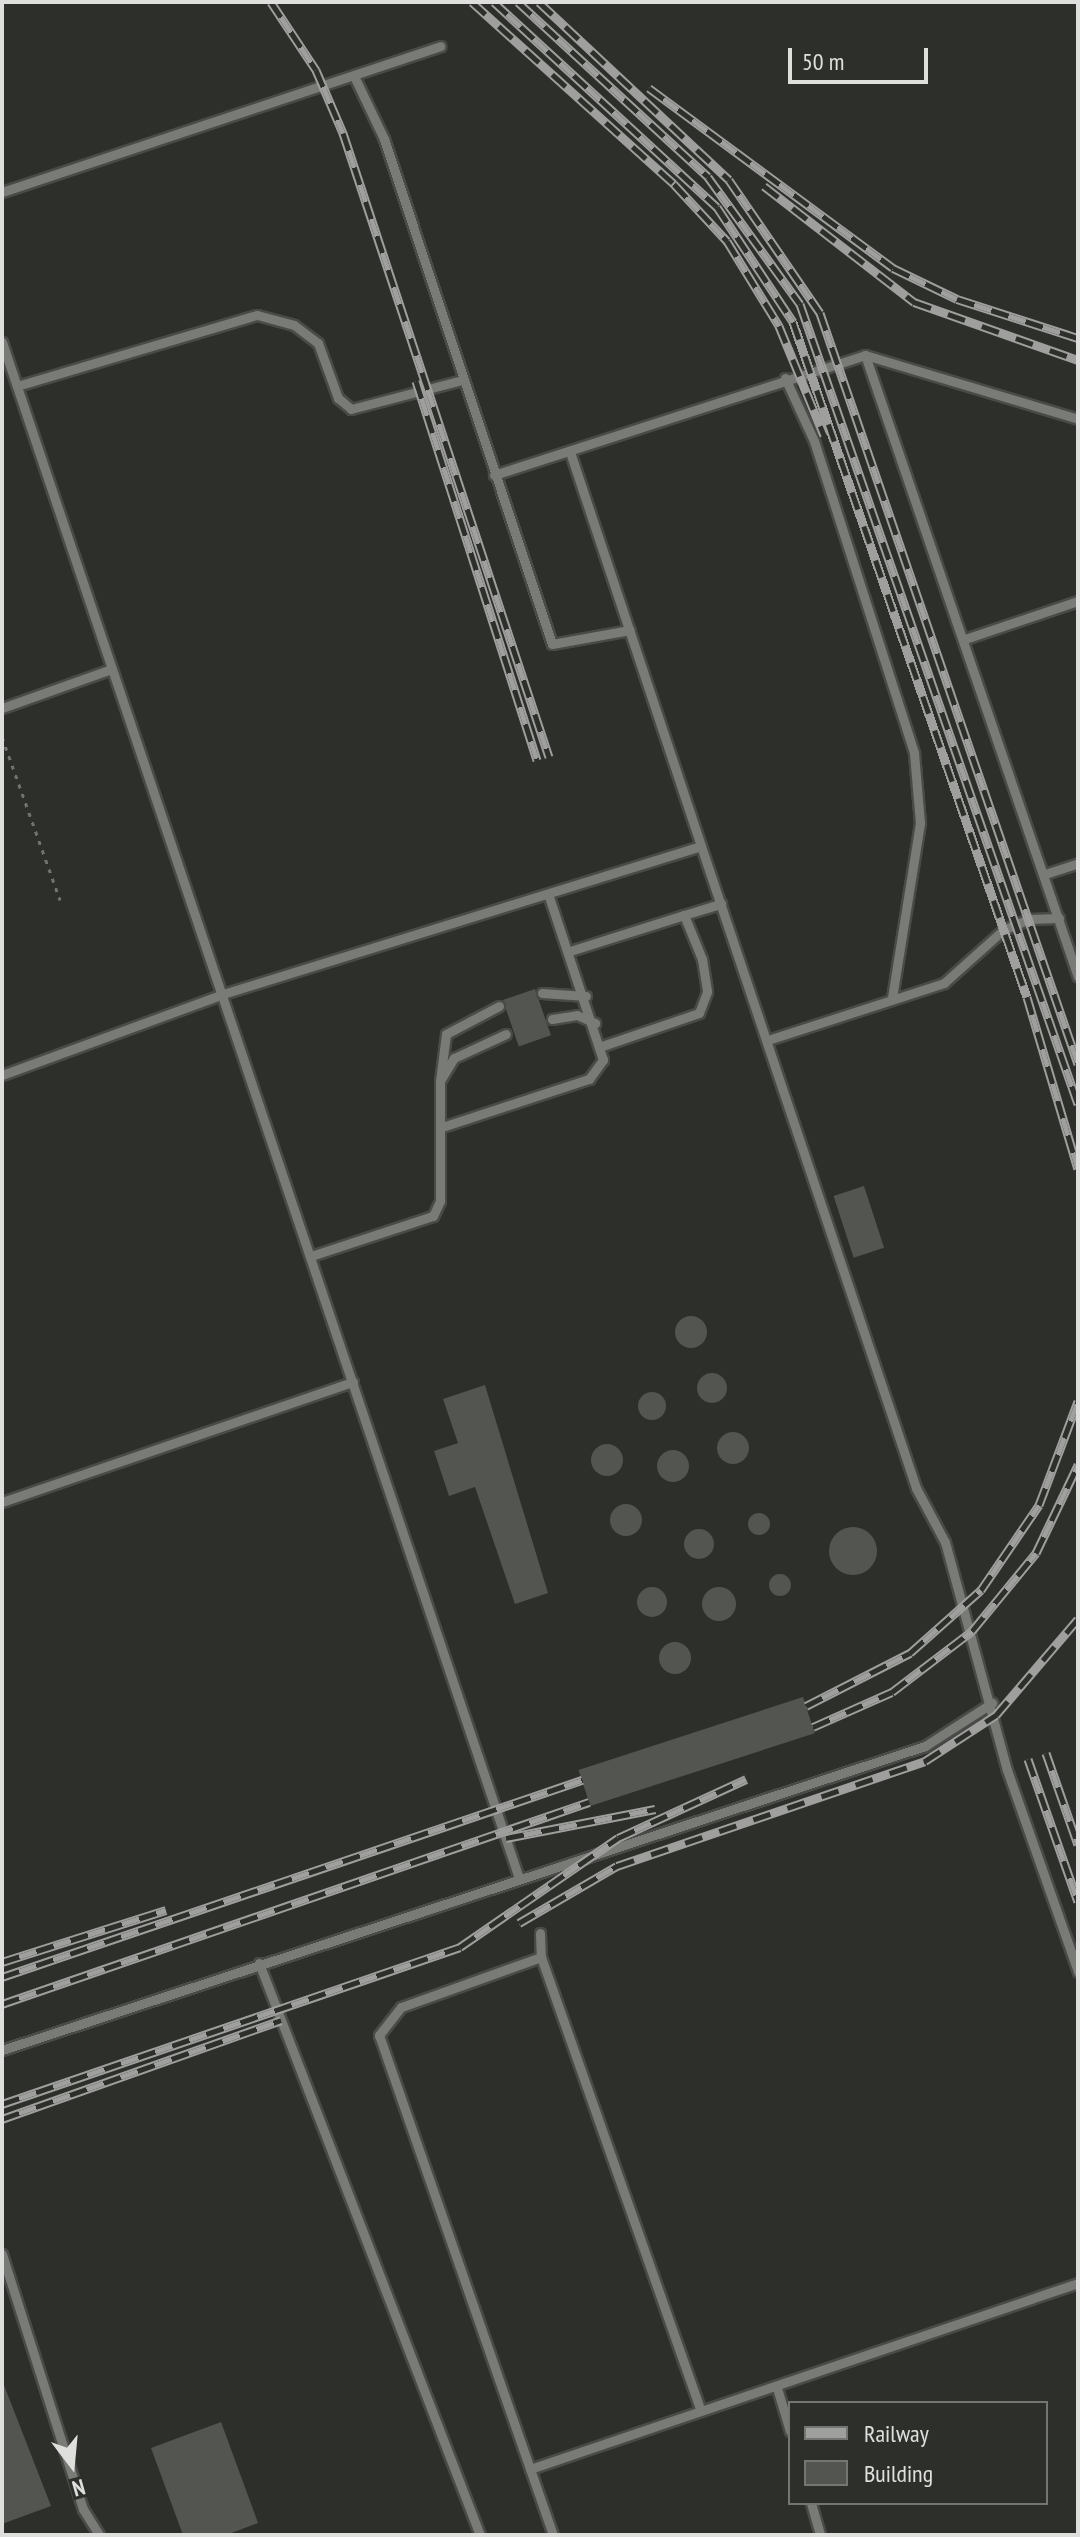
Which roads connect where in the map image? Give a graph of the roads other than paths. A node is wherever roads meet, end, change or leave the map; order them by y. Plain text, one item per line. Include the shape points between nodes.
1 (440, 46) dead end
2 (354, 76) junction
3 (2, 192) edge
4 (2, 342) edge
5 (865, 355) junction
6 (785, 378) junction
7 (462, 380) junction
8 (17, 386) junction
9 (1078, 419) edge
10 (570, 452) junction
11 (494, 475) junction
12 (1078, 601) edge
13 (630, 630) junction
14 (965, 639) junction
15 (109, 670) junction
16 (2, 708) edge
17 (701, 846) junction
18 (1078, 863) edge
19 (1045, 874) junction
20 (548, 894) junction
21 (721, 904) junction
22 (684, 915) junction
23 (1059, 918) junction
24 (570, 951) junction
25 (1078, 977) edge
26 (542, 993) dead end
27 (223, 994) junction
28 (586, 996) junction
29 (892, 998) junction
30 (499, 1006) dead end
31 (552, 1019) dead end
32 (595, 1023) junction
33 (506, 1034) dead end
34 (771, 1039) junction
35 (602, 1046) junction
36 (2, 1075) edge
37 (440, 1081) junction
38 (442, 1127) junction
39 (311, 1256) junction
40 (353, 1382) junction
41 (2, 1502) edge
42 (992, 1703) junction
43 (519, 1878) junction
44 (540, 1933) dead end
45 (541, 1957) junction
46 (259, 1963) junction
47 (1078, 1972) edge
48 (2, 2050) edge
49 (2, 2254) edge
50 (1078, 2283) edge
51 (777, 2388) junction
52 (701, 2411) junction
53 (788, 2424) edge
54 (530, 2469) junction
55 (812, 2505) edge
56 (99, 2535) edge
57 (480, 2535) edge
58 (553, 2535) edge
59 (820, 2535) edge

1 - 2 lane
2 - 3 lane
2 - 7 lane via 384,139
4 - 8 lane
5 - 6 lane
5 - 9 lane
5 - 14 lane
6 - 10 lane
6 - 29 lane via 814,441 914,753 920,823
7 - 8 lane via 351,409 338,398 318,343 294,325 257,315
7 - 11 lane
8 - 15 lane
10 - 11 lane
10 - 13 lane
11 - 13 lane via 552,644
12 - 14 lane
13 - 17 lane
14 - 19 lane
15 - 16 lane
15 - 27 lane
17 - 20 lane
17 - 21 lane
18 - 19 lane
19 - 23 lane
20 - 24 lane
20 - 27 lane
21 - 22 lane
21 - 34 lane
22 - 24 lane
22 - 35 lane via 702,959 707,992 699,1013
23 - 25 lane
23 - 29 lane via 1016,924 944,983
24 - 28 lane
26 - 28 lane
27 - 36 lane
27 - 39 lane
28 - 32 lane
29 - 34 lane
30 - 37 lane via 446,1034
31 - 32 lane via 577,1015
32 - 35 lane
33 - 37 lane via 454,1058
34 - 42 lane via 916,1488 945,1542
35 - 38 lane via 603,1060 589,1079
37 - 38 lane
38 - 39 lane via 433,1216
39 - 40 lane
40 - 41 lane
40 - 43 lane
42 - 43 lane via 925,1746
42 - 47 lane via 1007,1770
43 - 46 lane
44 - 45 lane
45 - 52 lane
45 - 54 lane via 401,2007 379,2035
46 - 48 lane
46 - 57 lane
49 - 56 lane via 83,2509
50 - 51 lane
51 - 52 lane
51 - 53 lane
52 - 54 lane
54 - 58 lane
55 - 59 lane

